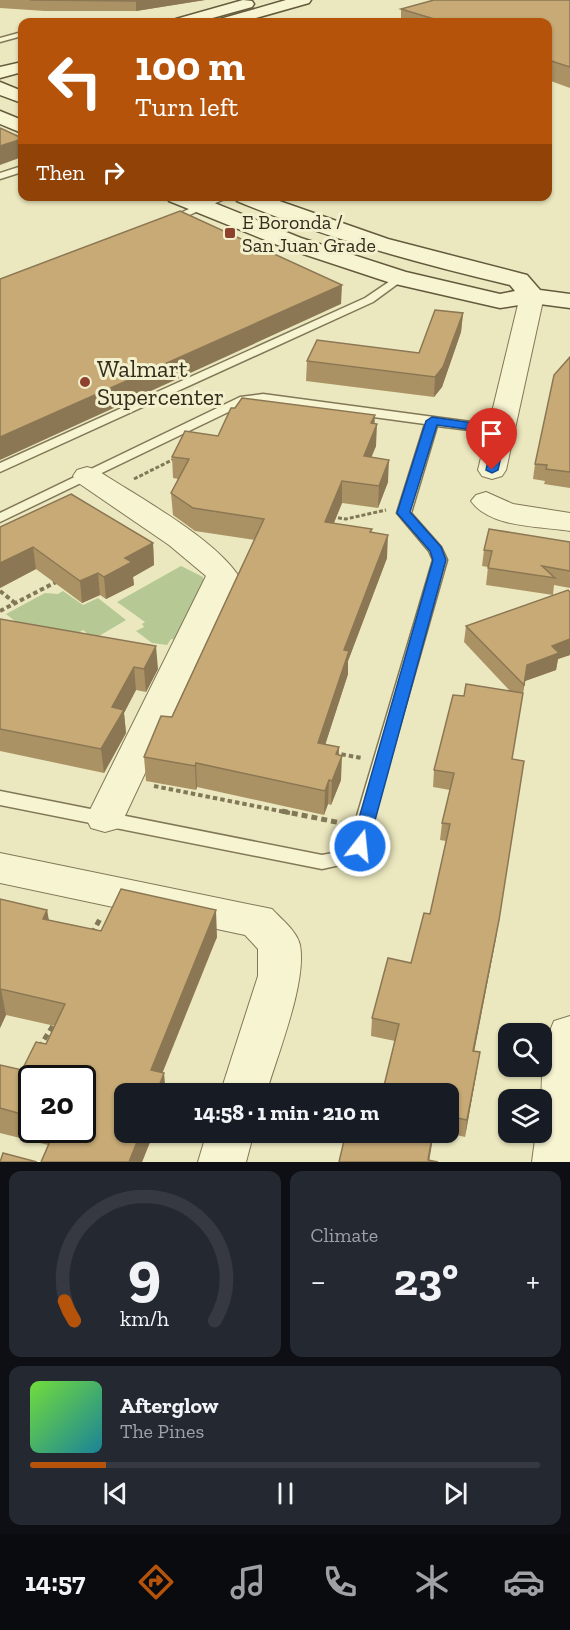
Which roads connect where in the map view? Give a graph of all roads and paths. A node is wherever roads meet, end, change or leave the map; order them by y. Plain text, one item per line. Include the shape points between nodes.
1 (260, 0) edge
2 (297, 1) edge
3 (196, 18) edge
4 (240, 18) edge
5 (0, 28) edge
6 (18, 29) edge
7 (18, 35) edge
8 (0, 40) edge
9 (18, 68) edge
10 (0, 73) edge
11 (18, 81) edge
12 (0, 87) edge
13 (18, 96) edge
14 (0, 117) edge
15 (18, 125) edge
16 (18, 170) edge
17 (0, 176) edge
18 (188, 201) edge
19 (215, 201) edge
20 (256, 201) edge
21 (202, 207) junction
22 (160, 224) edge
23 (399, 278) junction
24 (532, 296) junction
25 (570, 301) edge
26 (432, 421) junction
27 (501, 430) junction
28 (180, 456) edge
29 (0, 468) edge
30 (492, 470) dead end
31 (112, 482) junction
32 (146, 482) dead end
33 (486, 501) dead end
34 (404, 509) junction
35 (322, 516) edge
36 (0, 518) edge
37 (346, 519) junction
38 (570, 522) edge
39 (338, 523) edge
40 (69, 575) edge
41 (0, 591) edge
42 (15, 603) junction
43 (0, 611) edge
44 (325, 751) edge
45 (383, 762) junction
46 (123, 781) junction
47 (0, 798) edge
48 (105, 818) junction
49 (365, 827) junction
50 (0, 868) edge
51 (112, 891) junction
52 (91, 938) edge
53 (59, 1015) edge
54 (570, 1035) edge
55 (37, 1052) edge
56 (246, 1083) edge
57 (228, 1143) edge
58 (222, 1162) edge
59 (556, 1162) edge

1 - 3 main road
2 - 4 main road
5 - 6 lane
7 - 8 lane
9 - 10 main road
11 - 12 main road
12 - 13 main road
14 - 15 main road
16 - 17 lane
18 - 21 main road
19 - 21 lane
20 - 24 main road via 372,244 521,281
21 - 22 lane
21 - 23 main road via 293,243
23 - 24 main road via 500,301
23 - 29 lane via 369,300
24 - 25 main road
24 - 27 street
26 - 27 lane
26 - 31 lane via 251,399
26 - 34 lane
27 - 30 street
28 - 31 path
31 - 32 path
31 - 36 lane
31 - 46 street via 222,575
33 - 38 street via 505,512
34 - 37 path
34 - 45 lane via 406,519 436,550 440,560
35 - 37 path
37 - 39 path
40 - 42 path
41 - 42 path
42 - 43 path
44 - 45 path
45 - 49 lane
46 - 48 street
46 - 49 path
47 - 48 lane
48 - 49 lane via 322,862 356,850
50 - 51 street
51 - 52 path
51 - 56 street via 257,921 279,944 279,976
53 - 55 path
54 - 59 street
57 - 58 street

